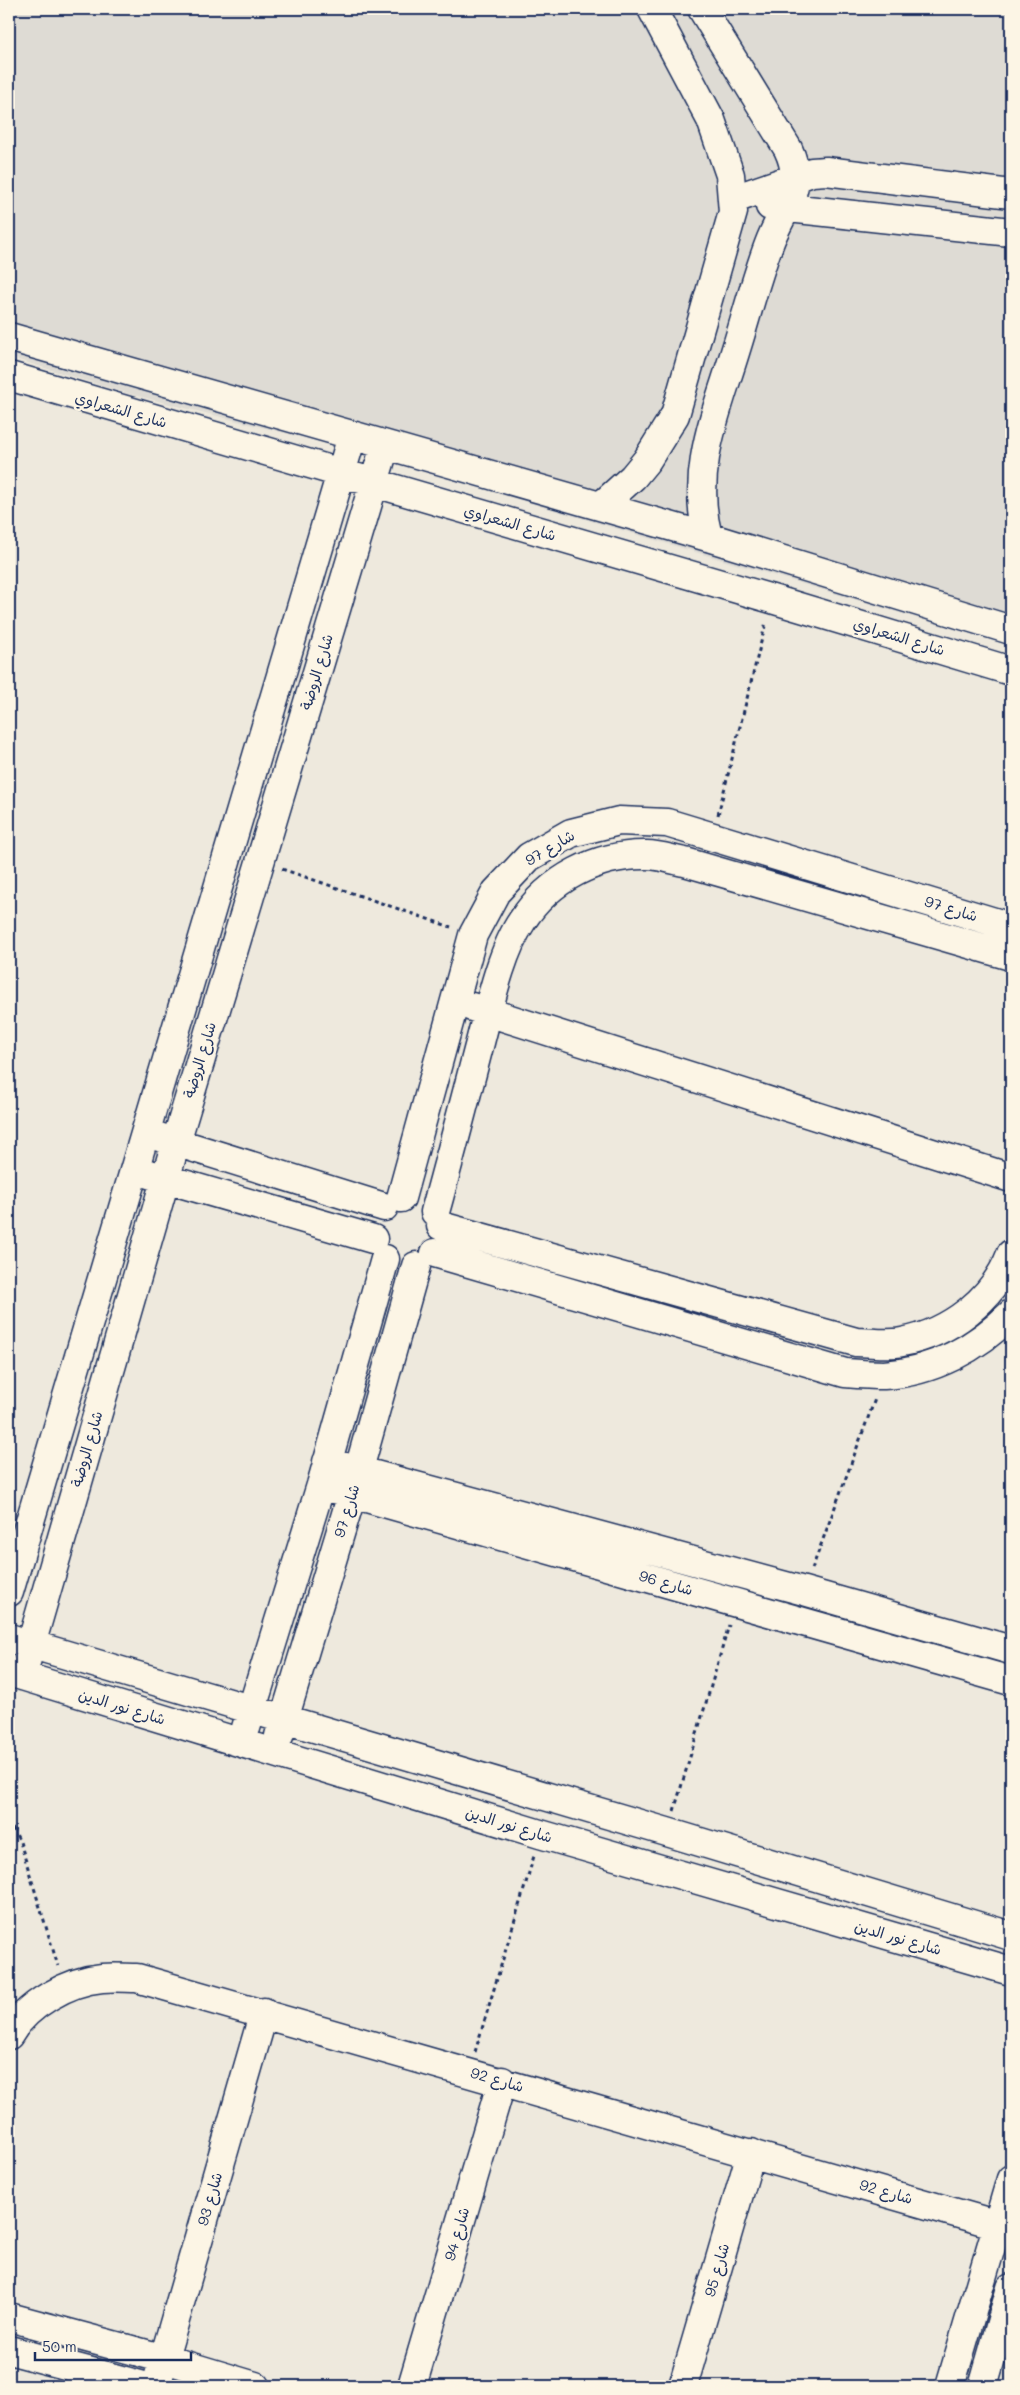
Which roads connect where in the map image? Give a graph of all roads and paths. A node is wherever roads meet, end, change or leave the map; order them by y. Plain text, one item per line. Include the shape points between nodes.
1 (652, 9) edge
2 (702, 9) edge
3 (796, 178) junction
4 (1011, 194) edge
5 (734, 202) junction
6 (787, 206) junction
7 (1011, 232) edge
8 (9, 337) edge
9 (9, 376) edge
10 (352, 436) junction
11 (385, 446) junction
12 (341, 475) junction
13 (374, 484) junction
14 (600, 506) junction
15 (708, 537) junction
16 (772, 599) junction
17 (1011, 630) edge
18 (1011, 671) edge
19 (713, 838) junction
20 (260, 862) junction
21 (1011, 927) edge
22 (473, 935) junction
23 (1011, 956) edge
24 (454, 1002) junction
25 (488, 1012) junction
26 (144, 1132) junction
27 (176, 1142) junction
28 (133, 1170) junction
29 (1011, 1178) edge
30 (165, 1179) junction
31 (393, 1202) junction
32 (438, 1219) junction
33 (379, 1249) junction
34 (1011, 1254) edge
35 (426, 1260) junction
36 (1011, 1314) edge
37 (884, 1375) junction
38 (324, 1474) junction
39 (356, 1483) junction
40 (804, 1591) junction
41 (9, 1592) edge
42 (736, 1603) junction
43 (20, 1641) edge
44 (1011, 1650) edge
45 (15, 1674) edge
46 (1011, 1681) edge
47 (252, 1710) junction
48 (284, 1720) junction
49 (241, 1745) junction
50 (273, 1754) junction
51 (9, 1821) edge
52 (667, 1832) junction
53 (540, 1834) junction
54 (1011, 1936) edge
55 (1011, 1971) edge
56 (65, 1988) junction
57 (264, 2012) junction
58 (9, 2035) edge
59 (469, 2072) junction
60 (502, 2081) junction
61 (751, 2153) junction
62 (1011, 2179) edge
63 (998, 2225) junction
64 (1011, 2288) edge
65 (9, 2317) edge
66 (9, 2350) edge
67 (165, 2359) junction
68 (144, 2386) edge
69 (156, 2386) edge
70 (255, 2386) edge
71 (412, 2386) edge
72 (683, 2386) edge
73 (950, 2386) edge
74 (983, 2386) edge

1 - 5 street via 711,120 730,175
2 - 3 street via 788,148
3 - 4 street via 826,171
3 - 5 street
3 - 6 street via 794,193
5 - 6 street
5 - 14 street via 732,224 674,415 647,460
6 - 7 street
6 - 15 street via 769,242 704,453 701,499
8 - 10 street
9 - 12 street, شارع الشعراوي
10 - 11 street
10 - 12 street
11 - 13 street, شارع الروضة
11 - 14 street
12 - 13 street, شارع الشعراوي
12 - 26 street
13 - 16 street, شارع الشعراوي
13 - 20 street, شارع الروضة
14 - 15 street
15 - 17 street
16 - 18 street, شارع الشعراوي
16 - 19 path
19 - 21 street, شارع 97
19 - 22 street, شارع 97 via 667,823 618,821 571,833 529,857 496,892
20 - 22 path
20 - 27 street, شارع الروضة
22 - 24 street, شارع 97
23 - 25 street, شارع 97 via 685,862 648,855 611,858 576,871 545,893 521,921
24 - 25 street
24 - 31 street, شارع 97
25 - 29 street
25 - 32 street, شارع 97
26 - 27 street
26 - 28 street
27 - 30 street, شارع الروضة
27 - 31 street
28 - 30 street
28 - 41 street
30 - 33 street
30 - 43 street, شارع الروضة
31 - 32 street via 420,1201
31 - 33 street via 374,1221
32 - 34 street via 856,1342 902,1342 944,1328 981,1302
32 - 35 street via 441,1240
33 - 35 street via 400,1267
33 - 38 street
35 - 37 street via 845,1373
35 - 39 street, شارع 97
36 - 37 street via 994,1332 960,1354 924,1368
37 - 40 path
38 - 39 street, شارع 96
38 - 47 street
39 - 40 street, شارع 96
39 - 42 street, شارع 96
39 - 48 street, شارع 97
40 - 44 street, شارع 96
42 - 46 street, شارع 96
42 - 52 path
43 - 45 street, شارع الروضة
43 - 47 street
45 - 49 street, شارع نور الدين
47 - 48 street
47 - 49 street
48 - 50 street, شارع 97
48 - 52 street
49 - 50 street, شارع نور الدين
50 - 53 street, شارع نور الدين
51 - 56 path via 20,1842
52 - 54 street
53 - 55 street, شارع نور الدين
53 - 59 path
56 - 57 street, شارع 92 via 101,1978 137,1978
56 - 58 street, شارع 92 via 36,2006
57 - 59 street, شارع 92
57 - 67 street, شارع 93
59 - 60 street, شارع 92
60 - 61 street, شارع 92
60 - 71 street, شارع 94
61 - 63 street, شارع 92
61 - 72 street, شارع 95
62 - 63 street
63 - 73 street
64 - 74 street
65 - 67 street
66 - 68 street
67 - 69 street, شارع 93
67 - 70 street

